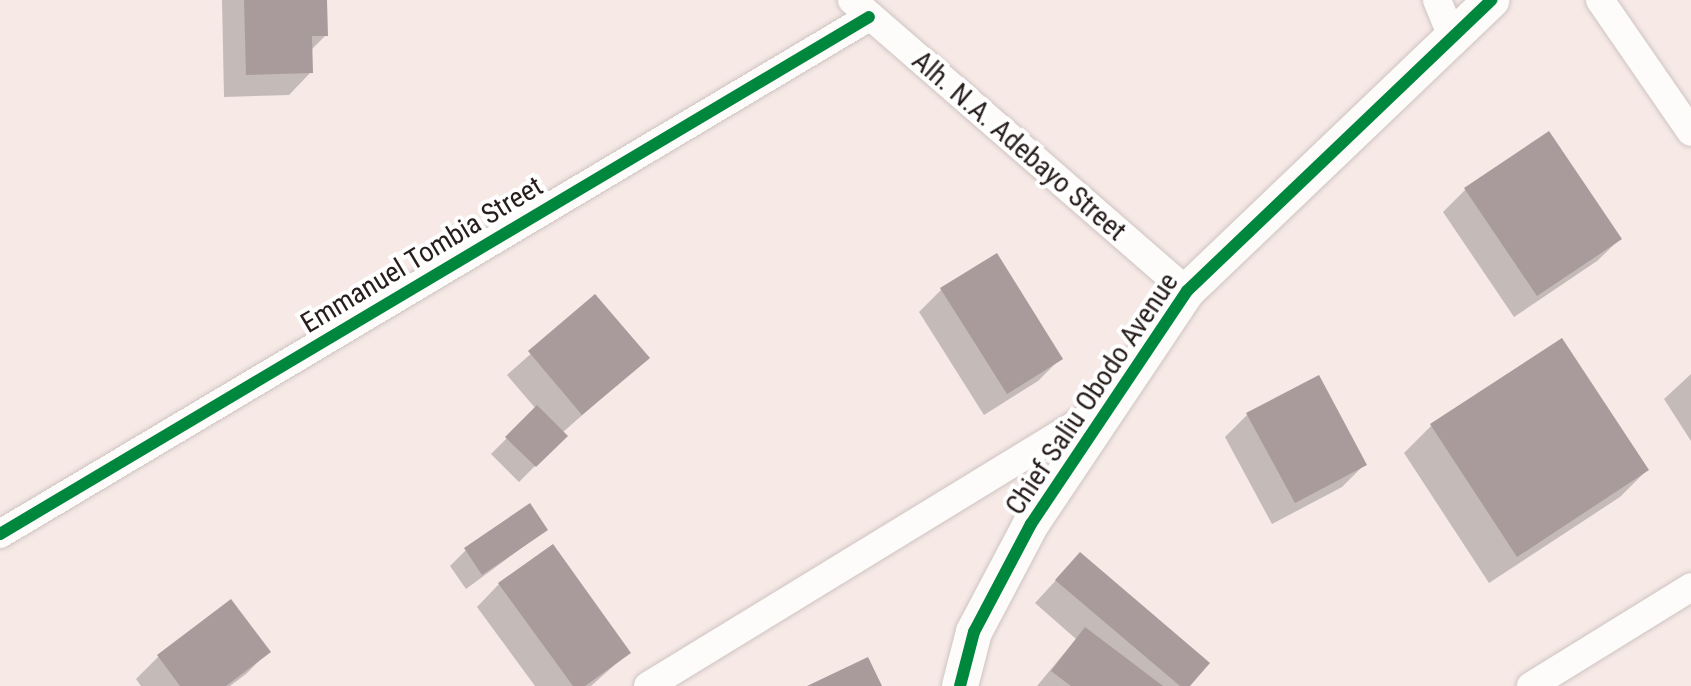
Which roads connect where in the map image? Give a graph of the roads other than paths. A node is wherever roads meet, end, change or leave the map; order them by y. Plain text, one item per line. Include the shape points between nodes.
1 (1437, 0) edge
2 (1491, 0) edge
3 (1600, 0) edge
4 (861, 9) edge
5 (1454, 41) junction
6 (1691, 132) edge
7 (1187, 291) junction
8 (1113, 402) junction
9 (0, 534) edge
10 (1691, 587) edge
11 (648, 686) edge
12 (960, 686) edge
13 (1531, 686) edge

1 - 5 street
2 - 5 street, Chief Saliu Obodo Avenue
3 - 6 street
4 - 7 street, Alh. N.A. Adebayo Street
4 - 9 street, Emmanuel Tombia Street
5 - 7 street, Chief Saliu Obodo Avenue
7 - 8 street, Chief Saliu Obodo Avenue
8 - 11 street
8 - 12 street, Chief Saliu Obodo Avenue via 1031,524 974,632
10 - 13 street

